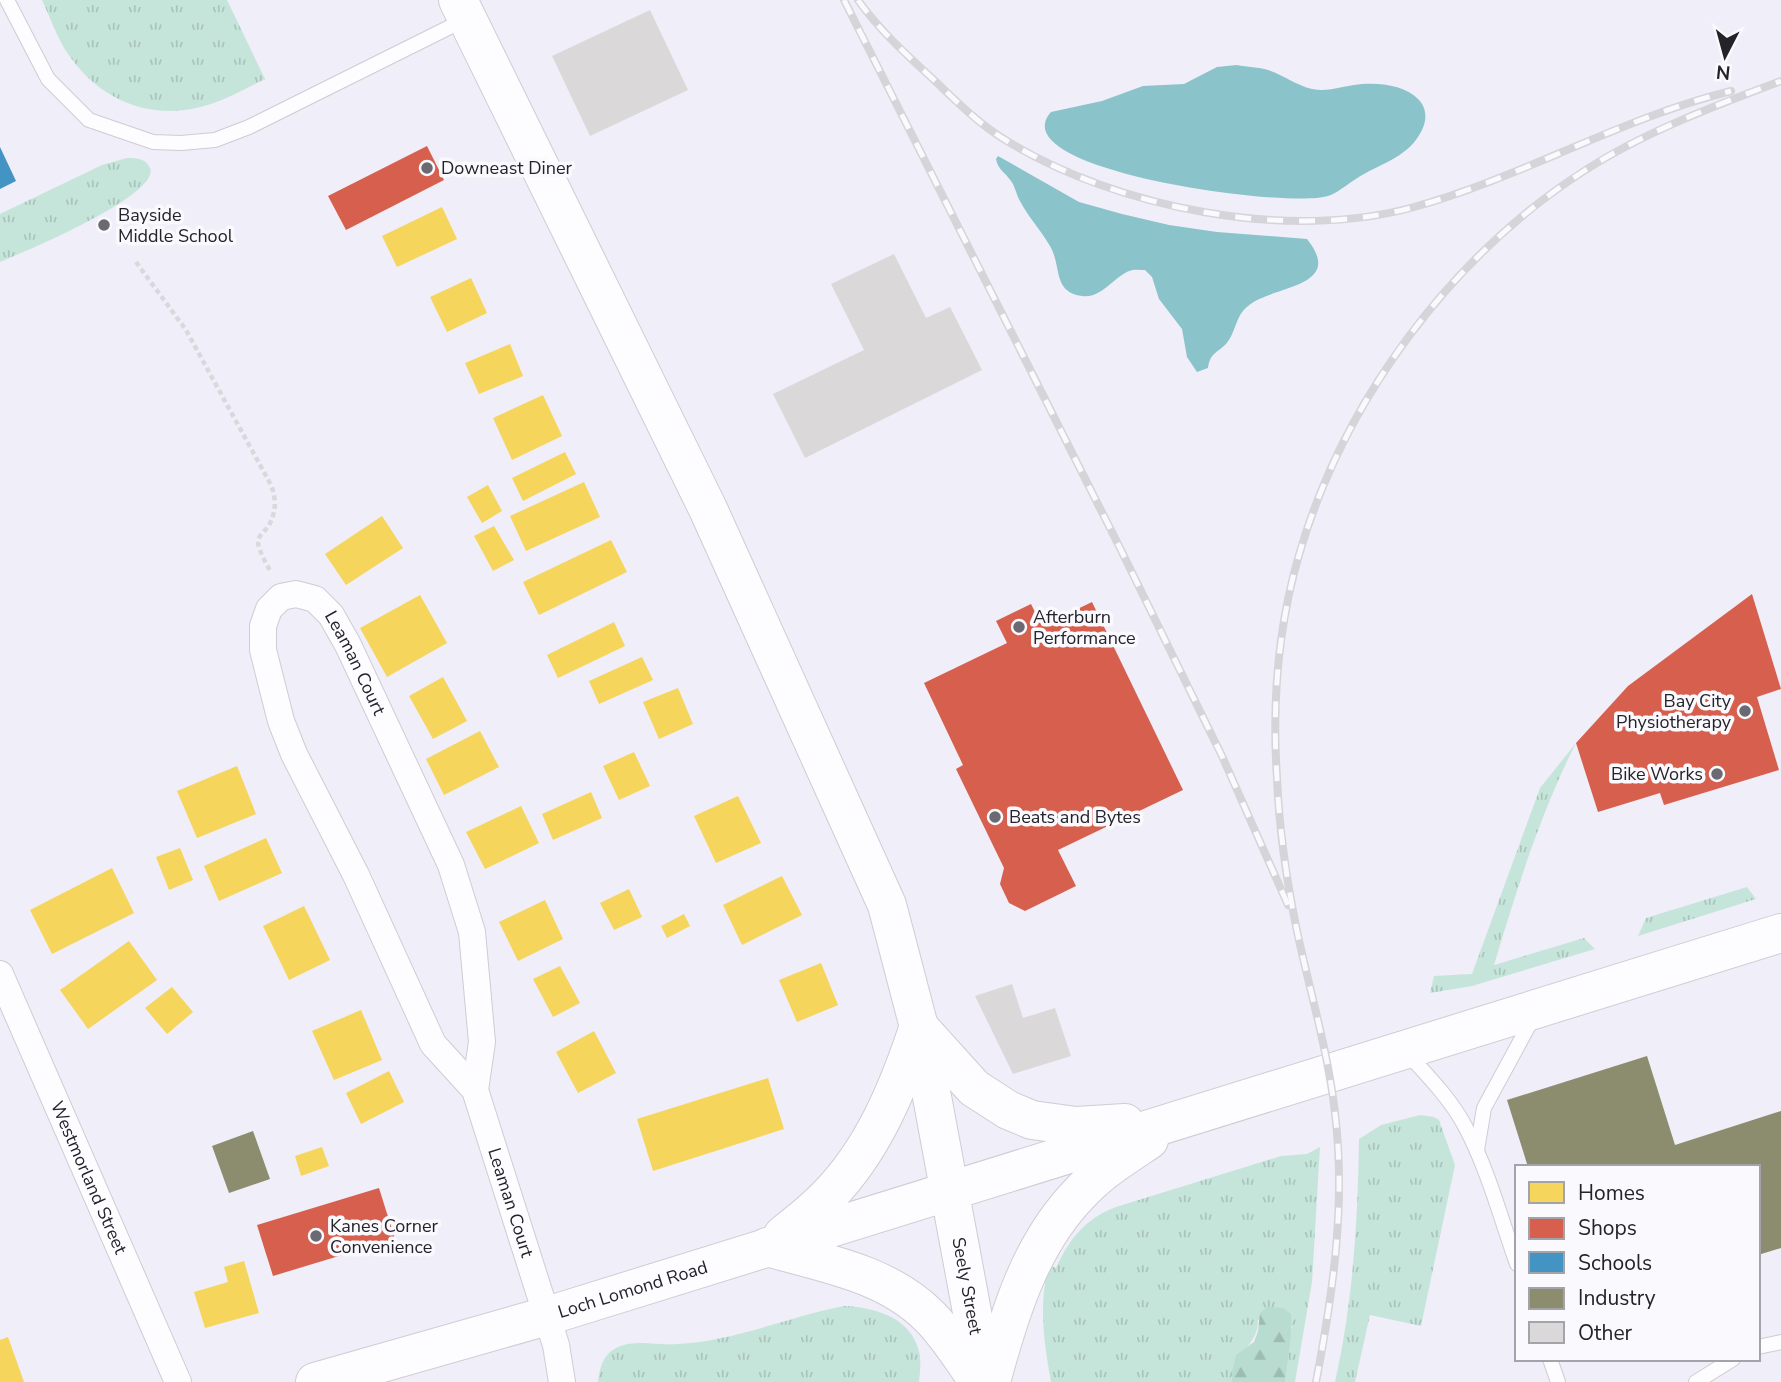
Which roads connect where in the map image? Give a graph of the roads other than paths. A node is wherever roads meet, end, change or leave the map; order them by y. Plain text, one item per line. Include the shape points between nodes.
1 (7, 0) edge
2 (462, 9) edge
3 (1781, 933) edge
4 (0, 974) edge
5 (1538, 1010) junction
6 (919, 1027) junction
7 (1405, 1051) junction
8 (475, 1090) junction
9 (1176, 1121) junction
10 (1477, 1151) junction
11 (950, 1191) junction
12 (767, 1247) junction
13 (1515, 1258) edge
14 (547, 1316) junction
15 (1781, 1342) edge
16 (1760, 1347) edge
17 (1551, 1361) edge
18 (1731, 1361) edge
19 (178, 1382) edge
20 (315, 1382) edge
21 (562, 1382) edge
22 (979, 1382) edge
23 (985, 1382) edge
24 (991, 1382) edge
25 (1558, 1382) edge
26 (1696, 1382) edge

1 - 2 lane via 48,79 89,120 153,142 181,143 215,140 249,127
2 - 6 main road, Seely Street via 708,509 887,905
3 - 5 main road
4 - 19 street, Westmorland Street
5 - 7 main road
5 - 10 lane via 1484,1108
6 - 9 main road via 974,1088 1032,1120 1076,1126
6 - 11 main road, Seely Street
6 - 12 main road via 901,1080 850,1170 829,1196
7 - 9 main road
7 - 10 lane via 1441,1091
8 - 8 street, Leaman Court via 482,1042 472,932 451,865 331,615 315,599 296,594 281,597 269,609 263,626 263,650 281,721 433,1044
8 - 14 street, Leaman Court
9 - 11 main road, Loch Lomond Road
9 - 24 main road via 1081,1192 1057,1220 1021,1288
10 - 13 lane
11 - 12 main road, Loch Lomond Road
11 - 23 main road, Seely Street
12 - 14 main road, Loch Lomond Road
12 - 22 main road via 871,1277 900,1292 930,1316
14 - 20 main road, Loch Lomond Road
14 - 21 street, Leaman Court
15 - 16 lane
17 - 25 lane
18 - 26 lane

